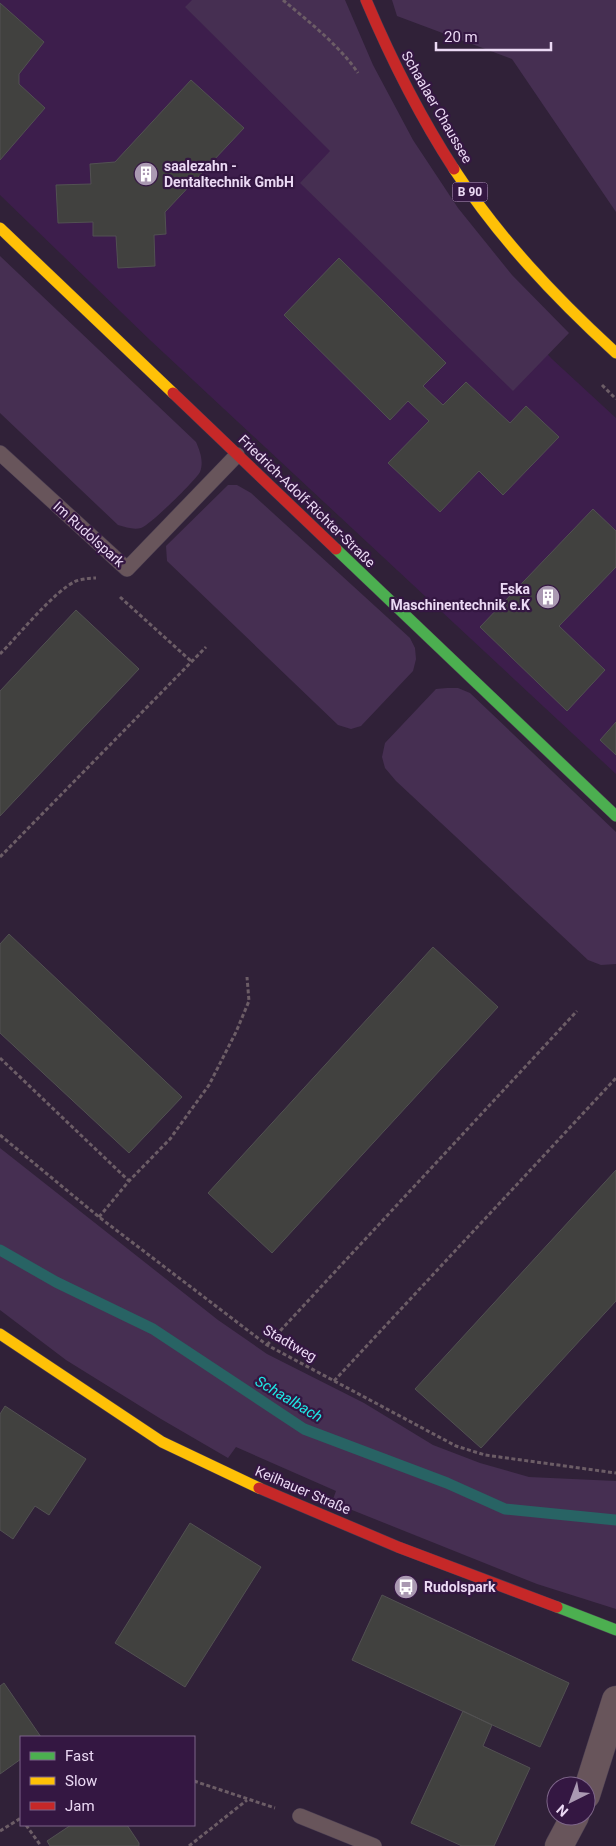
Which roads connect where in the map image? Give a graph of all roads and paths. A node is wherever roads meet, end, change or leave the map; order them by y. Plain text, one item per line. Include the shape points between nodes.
1 (366, 0) edge
2 (0, 228) edge
3 (616, 354) edge
4 (0, 453) edge
5 (237, 455) junction
6 (101, 581) dead end
7 (118, 595) dead end
8 (206, 647) dead end
9 (0, 654) edge
10 (192, 662) junction
11 (616, 816) edge
12 (0, 857) edge
13 (247, 977) dead end
14 (577, 1011) dead end
15 (0, 1058) edge
16 (616, 1078) edge
17 (0, 1136) edge
18 (129, 1181) junction
19 (99, 1217) junction
20 (0, 1334) edge
21 (267, 1345) junction
22 (334, 1381) junction
23 (616, 1473) edge
24 (616, 1630) edge
25 (616, 1700) edge
26 (592, 1776) edge
27 (195, 1781) edge
28 (248, 1800) junction
29 (300, 1816) joint
30 (20, 1819) edge
31 (27, 1826) edge
32 (570, 1826) edge
33 (0, 1832) edge
34 (41, 1846) edge
35 (189, 1846) edge
36 (374, 1846) edge
37 (559, 1846) edge

1 - 3 street, Schaalaer Chaussee / B 90 via 405,88 479,206 540,279
2 - 5 street, Friedrich-Adolf-Richter-Straße
4 - 5 lane, Im Rudolspark via 127,569
5 - 11 street, Friedrich-Adolf-Richter-Straße
6 - 9 path via 85,579 63,590
7 - 10 path
8 - 10 path
10 - 12 path
13 - 18 path via 249,1001 209,1085 170,1139
14 - 21 path
15 - 18 path
16 - 22 path
17 - 19 path, Stadtweg
18 - 19 path
19 - 21 path, Stadtweg
20 - 24 street, Keilhauer Straße via 170,1446 245,1482 398,1547
21 - 22 path, Stadtweg
22 - 23 path, Stadtweg via 456,1446 485,1455
25 - 26 street
27 - 28 path
28 - 29 path
28 - 35 path
29 - 36 lane
30 - 33 path
31 - 34 path
32 - 37 street

